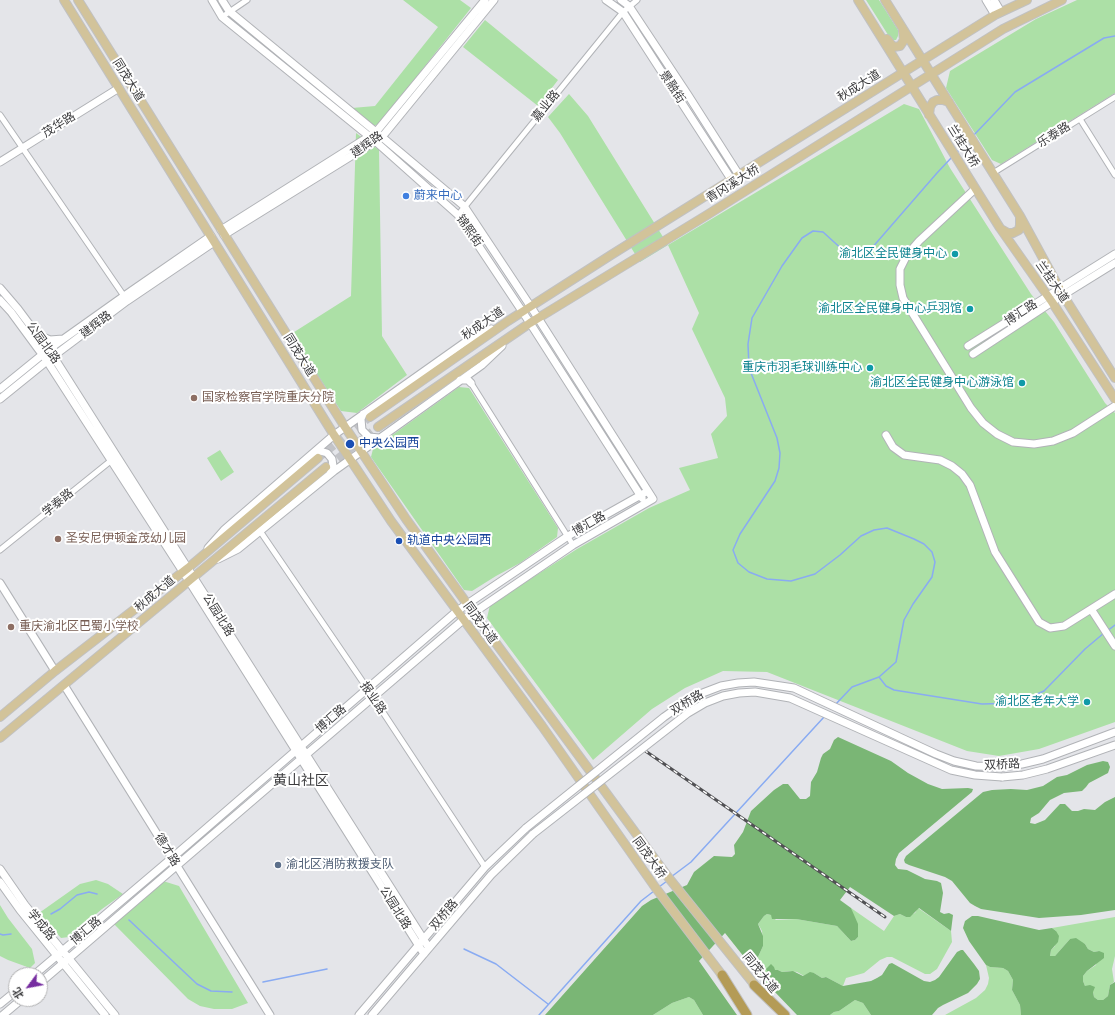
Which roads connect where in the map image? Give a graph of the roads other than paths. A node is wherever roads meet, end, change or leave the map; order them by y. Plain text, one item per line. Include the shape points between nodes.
1 (64, 0) edge
2 (78, 0) edge
3 (212, 0) edge
4 (222, 0) edge
5 (247, 0) edge
6 (484, 0) edge
7 (494, 0) edge
8 (606, 0) edge
9 (621, 0) edge
10 (637, 0) edge
11 (858, 0) edge
12 (885, 0) edge
13 (986, 0) edge
14 (994, 0) edge
15 (1027, 0) edge
16 (1062, 0) edge
17 (629, 6) junction
18 (229, 11) junction
19 (623, 12) junction
20 (998, 14) junction
21 (222, 17) junction
22 (902, 26) junction
23 (923, 60) junction
24 (903, 73) junction
25 (932, 74) junction
26 (911, 86) junction
27 (119, 88) junction
28 (1115, 97) edge
29 (949, 102) junction
30 (0, 115) edge
31 (929, 115) junction
32 (1080, 119) junction
33 (379, 134) junction
34 (372, 139) junction
35 (22, 148) junction
36 (986, 161) joint
37 (0, 162) edge
38 (993, 173) junction
39 (1115, 175) edge
40 (735, 177) junction
41 (969, 179) joint
42 (975, 189) junction
43 (705, 196) joint
44 (464, 206) junction
45 (458, 215) junction
46 (1020, 216) junction
47 (1000, 228) junction
48 (222, 233) junction
49 (213, 239) junction
50 (1115, 254) edge
51 (612, 255) joint
52 (1115, 263) edge
53 (620, 267) joint
54 (0, 288) edge
55 (1061, 292) junction
56 (126, 298) junction
57 (1050, 299) junction
58 (0, 300) edge
59 (531, 307) junction
60 (523, 312) junction
61 (538, 318) junction
62 (530, 323) junction
63 (515, 332) junction
64 (37, 335) junction
65 (63, 339) junction
66 (968, 346) dead end
67 (45, 352) junction
68 (974, 354) dead end
69 (50, 359) junction
70 (1115, 378) edge
71 (460, 380) junction
72 (471, 383) joint
73 (0, 388) edge
74 (0, 399) edge
75 (1115, 399) edge
76 (1115, 406) edge
77 (366, 416) junction
78 (345, 427) junction
79 (378, 427) tunnel mouth
80 (334, 435) junction
81 (886, 435) dead end
82 (379, 438) junction
83 (361, 452) junction
84 (315, 455) junction
85 (114, 458) junction
86 (350, 459) junction
87 (328, 471) junction
88 (648, 491) junction
89 (640, 495) junction
90 (653, 499) joint
91 (645, 503) junction
92 (260, 531) junction
93 (568, 536) junction
94 (573, 545) junction
95 (0, 550) edge
96 (209, 564) junction
97 (185, 570) junction
98 (191, 579) junction
99 (0, 583) edge
100 (1115, 594) edge
101 (466, 603) junction
102 (1091, 609) junction
103 (457, 611) junction
104 (473, 612) junction
105 (463, 620) junction
106 (1115, 646) edge
107 (55, 671) junction
108 (64, 685) junction
109 (367, 688) junction
110 (373, 697) junction
111 (0, 717) edge
112 (1115, 732) edge
113 (0, 738) edge
114 (1115, 744) edge
115 (298, 748) junction
116 (303, 756) junction
117 (584, 762) joint
118 (572, 770) joint
119 (172, 858) junction
120 (176, 865) junction
121 (485, 867) junction
122 (0, 869) edge
123 (0, 882) edge
124 (395, 902) junction
125 (424, 939) junction
126 (418, 946) junction
127 (723, 946) joint
128 (429, 948) junction
129 (59, 953) junction
130 (424, 954) junction
131 (66, 961) junction
132 (43, 967) edge
133 (722, 975) junction
134 (48, 976) edge
135 (754, 985) junction
136 (8, 998) edge
137 (0, 1004) edge
138 (12, 1007) edge
139 (3, 1015) edge
140 (105, 1015) edge
141 (116, 1015) edge
142 (270, 1015) edge
143 (359, 1015) edge
144 (372, 1015) edge
145 (747, 1015) edge
146 (752, 1015) edge
147 (778, 1015) edge
148 (785, 1015) edge

1 - 27 main road, 同茂大道
2 - 48 main road, 同茂大道
3 - 21 main road, 锦熙街
4 - 18 main road, 锦熙街
5 - 18 street
6 - 33 main road, 建辉路
7 - 33 main road, 建辉路
8 - 19 main road, 景融街
9 - 17 main road, 景融街
10 - 17 street, 嘉业路
11 - 22 main road via 893,47 903,43
11 - 24 main road
12 - 22 main road
13 - 20 main road
14 - 20 main road
15 - 20 main road, 秋成大道
16 - 25 main road via 1003,29
17 - 19 street, 嘉业路
17 - 40 main road, 景融街 via 688,95
18 - 21 street
18 - 33 main road, 锦熙街
19 - 40 main road, 景融街
19 - 44 street, 嘉业路
20 - 23 main road, 秋成大道
21 - 34 main road, 锦熙街
22 - 23 main road
23 - 24 main road, 秋成大道
23 - 25 main road
24 - 26 main road
24 - 40 main road, 秋成大道
25 - 26 main road
25 - 29 main road
26 - 31 main road
26 - 53 main road, 青冈溪大桥
27 - 35 main road, 茂华路
27 - 49 main road, 同茂大道
28 - 32 street, 乐泰路
29 - 31 main road via 933,102
29 - 36 main road, 兰桂大桥
30 - 35 street
31 - 41 main road, 兰桂大桥
32 - 38 street, 乐泰路
32 - 39 street
33 - 34 main road, 建辉路
33 - 44 main road, 锦熙街
34 - 45 main road, 锦熙街
34 - 48 main road, 建辉路
35 - 37 main road, 茂华路
35 - 56 street
36 - 38 main road, 兰桂大道
38 - 46 main road, 兰桂大道
40 - 43 main road, 秋成大道
41 - 42 main road, 兰桂大道
42 - 47 main road, 兰桂大道
42 - 76 main road via 919,241 907,255 900,269 903,298 971,408 983,423 997,434 1013,442 1034,444 1053,441 1073,433
43 - 51 main road, 青冈溪大桥
44 - 45 street, 嘉业路
44 - 59 main road, 锦熙街
45 - 60 main road, 锦熙街
46 - 47 main road via 1019,230 1008,233
46 - 55 main road, 兰桂大道
47 - 57 main road, 兰桂大道
48 - 78 main road, 同茂大道
49 - 56 main road, 建辉路
49 - 80 main road, 同茂大道
50 - 55 main road, 博汇路
51 - 59 main road, 秋成大道
52 - 55 main road, 博汇路
53 - 61 main road, 秋成大道
54 - 64 main road, 公园北路
55 - 57 main road, 博汇路
55 - 70 main road, 兰桂大道
56 - 65 main road, 建辉路
56 - 69 main road, 建辉路
57 - 66 main road, 博汇路
57 - 68 main road, 博汇路
57 - 75 main road, 兰桂大道
58 - 67 main road, 公园北路
59 - 60 main road, 秋成大道
59 - 61 main road, 锦熙街
60 - 62 main road, 锦熙街
60 - 77 main road, 秋成大道
61 - 62 main road, 秋成大道
61 - 88 main road, 锦熙街
62 - 63 main road, 秋成大道
62 - 89 main road, 锦熙街
63 - 71 main road via 482,365
63 - 79 main road, 秋成大道
64 - 65 main road via 50,340
64 - 67 main road, 公园北路
65 - 67 main road, 建辉路
67 - 69 main road, 公园北路
67 - 73 main road, 建辉路
69 - 74 main road, 建辉路
69 - 85 main road, 公园北路
71 - 72 main road via 468,380
71 - 82 main road
72 - 93 street
77 - 78 main road
77 - 82 main road via 361,419 362,430 369,437
78 - 80 main road
78 - 83 main road, 同茂大道
80 - 84 main road
80 - 86 main road, 同茂大道
81 - 102 main road via 893,447 904,455 940,460 962,474 970,485 995,552 1039,622 1050,628 1064,626
82 - 83 main road
83 - 86 main road
83 - 101 main road, 同茂大道
84 - 87 main road via 320,452 327,453 332,459 333,466
84 - 97 main road, 秋成大道
85 - 95 street, 学泰路
85 - 97 main road, 公园北路
86 - 87 main road
86 - 103 main road, 同茂大道 via 391,521
87 - 92 main road
87 - 96 main road, 秋成大道
88 - 89 main road, 博汇路
88 - 90 main road, 锦熙街
89 - 91 main road, 锦熙街
89 - 93 main road, 博汇路
90 - 91 main road, 博汇路
91 - 94 main road, 博汇路
92 - 96 main road via 238,549
92 - 109 street, 报业路
93 - 94 street
93 - 101 main road, 博汇路
94 - 104 main road, 博汇路
96 - 98 main road, 秋成大道
97 - 98 main road, 公园北路
97 - 107 main road, 秋成大道
98 - 108 main road, 秋成大道
98 - 115 main road, 公园北路
99 - 107 main road
100 - 102 main road
101 - 103 main road, 博汇路
101 - 104 main road, 同茂大道
102 - 106 main road
103 - 105 main road, 同茂大道
103 - 109 main road, 博汇路
104 - 105 main road, 博汇路
104 - 117 main road, 同茂大道
105 - 110 main road, 博汇路
105 - 118 main road, 同茂大道
107 - 111 main road, 秋成大道
108 - 113 main road, 秋成大道
108 - 119 main road, 德才路
109 - 110 street, 报业路
109 - 115 main road, 博汇路
110 - 116 main road, 博汇路
110 - 121 street, 报业路
112 - 121 main road, 双桥路, bridge via 1043,759 1003,767 976,766 948,758 794,688 754,682 721,686 700,694 664,717 526,828
114 - 128 main road, 双桥路, bridge via 1023,775 975,775 951,770 790,698 755,692 723,696 688,713 532,834 491,875
115 - 116 main road, 公园北路
115 - 119 main road, 博汇路
116 - 120 main road, 博汇路
116 - 124 main road, 公园北路
117 - 127 main road, 同茂大桥, bridge via 668,877
118 - 133 main road, 同茂大桥, bridge via 655,887
119 - 120 main road, 德才路
119 - 129 main road, 博汇路
120 - 131 main road, 博汇路
120 - 142 main road, 德才路
121 - 125 main road, 双桥路
122 - 129 main road, 学成路
123 - 129 main road, 学成路 via 20,910
124 - 125 main road, 公园北路
124 - 126 main road, 公园北路
125 - 126 main road, 双桥路
125 - 128 main road, 公园北路
126 - 130 main road, 公园北路
126 - 143 main road, 双桥路
127 - 135 main road, 同茂大道
128 - 130 main road, 双桥路
129 - 131 main road, 学成路
129 - 132 main road, 博汇路
130 - 144 main road, 双桥路
131 - 134 main road, 博汇路
131 - 140 main road, 学成路
131 - 141 main road, 学成路
133 - 145 highway
133 - 146 main road
135 - 147 main road, 同茂大道
135 - 148 highway
136 - 137 main road
138 - 139 main road

